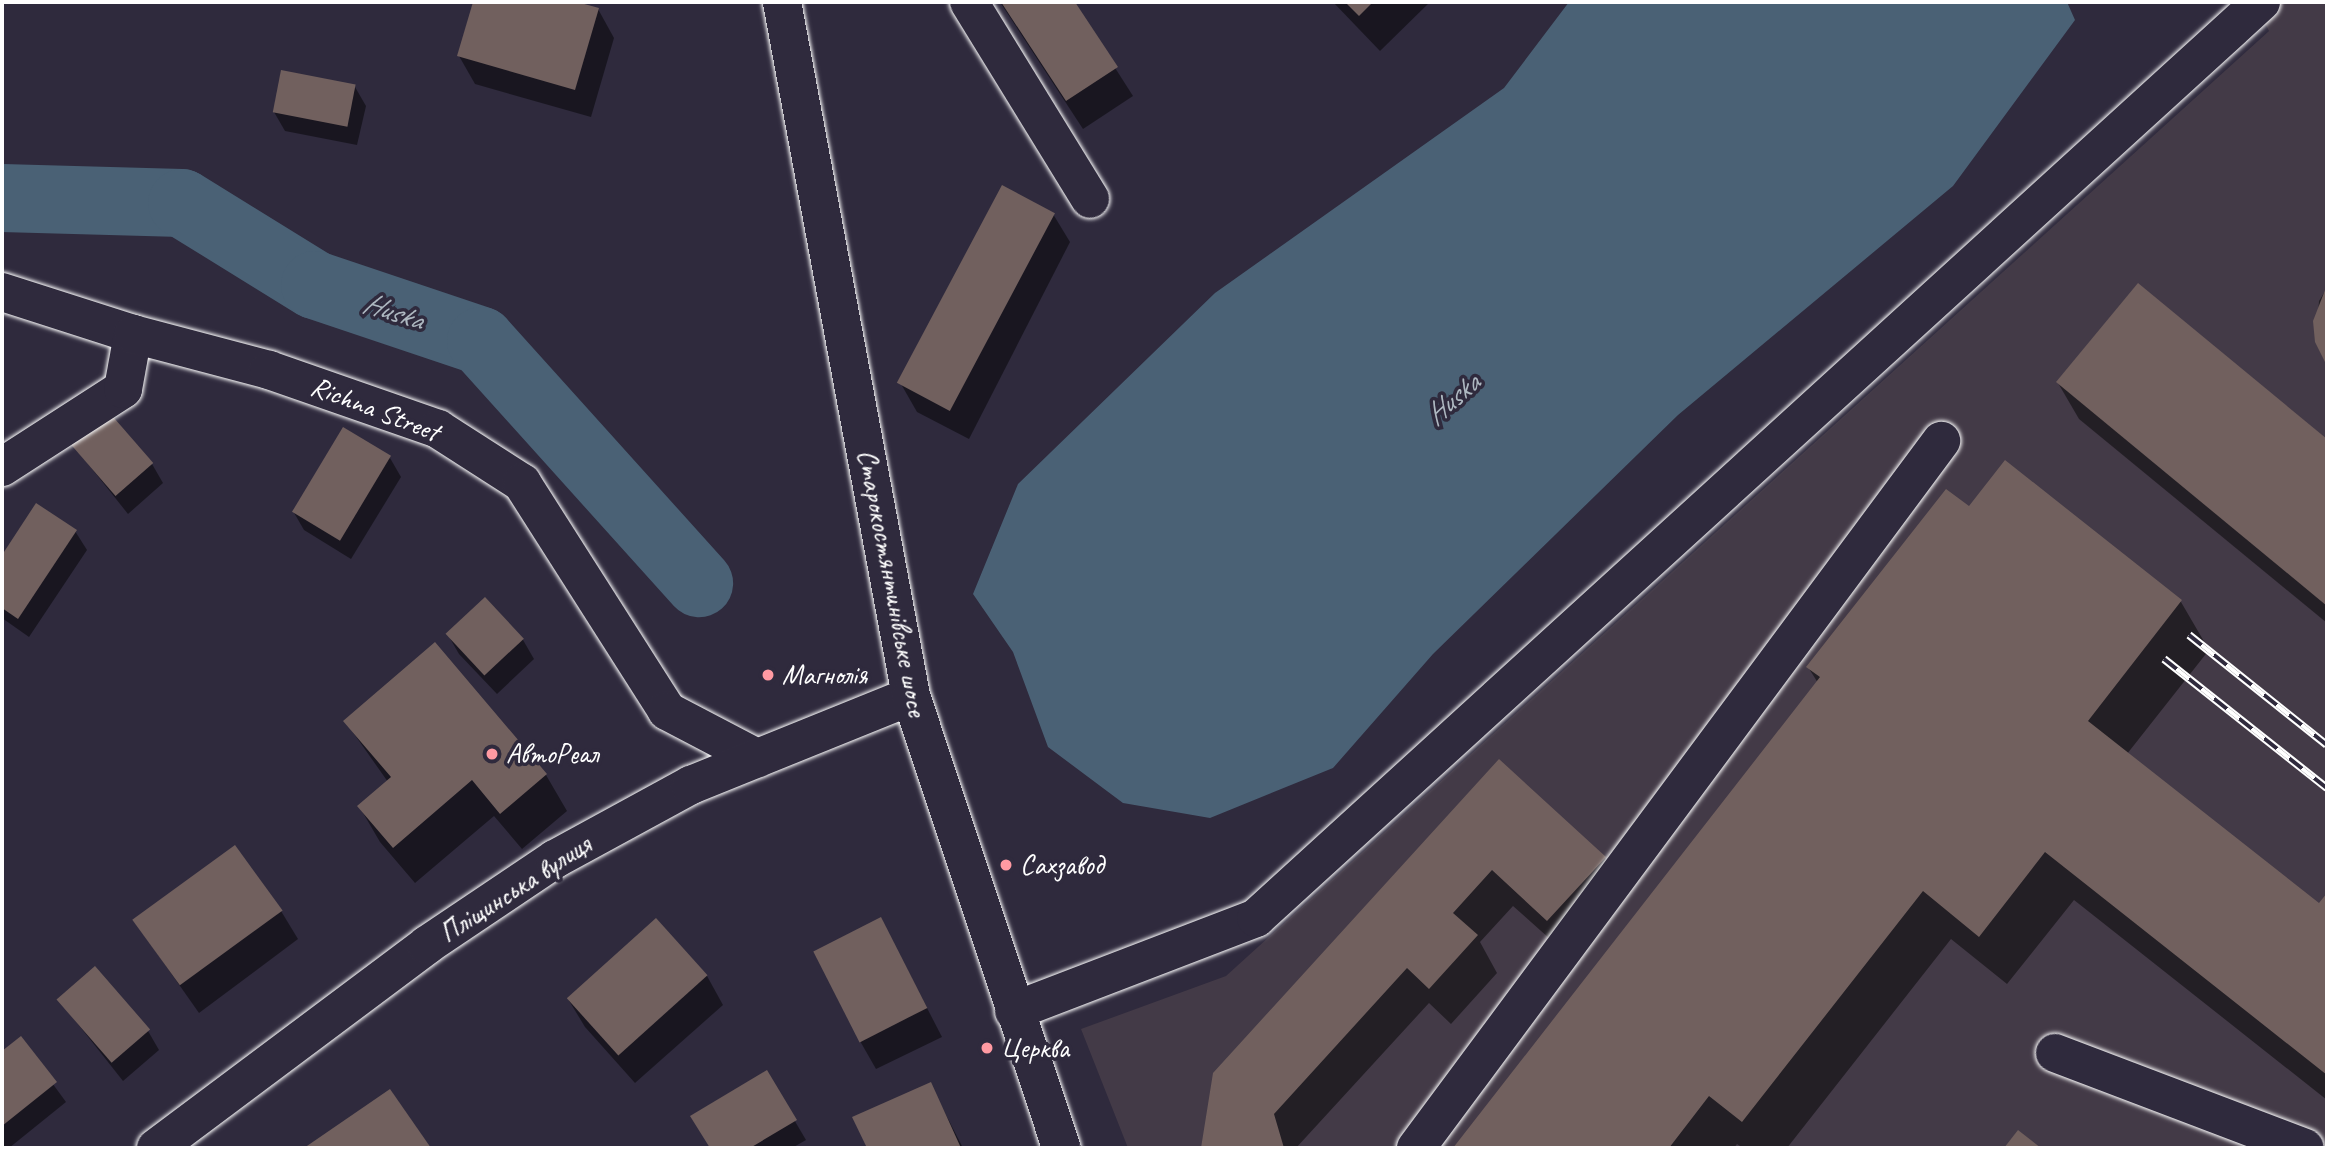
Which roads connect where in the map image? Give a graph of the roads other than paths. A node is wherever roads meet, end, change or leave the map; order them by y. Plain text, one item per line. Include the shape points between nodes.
1 (782, 2) edge
2 (969, 2) edge
3 (2261, 2) edge
4 (1090, 199) dead end
5 (2, 292) edge
6 (133, 334) junction
7 (1941, 441) dead end
8 (2, 467) edge
9 (911, 696) junction
10 (757, 758) junction
11 (1014, 1011) junction
12 (2055, 1053) dead end
13 (156, 1148) edge
14 (1061, 1148) edge
15 (1416, 1148) edge
16 (2305, 1148) edge

1 - 9 street, Старокостянтинівське шосе
2 - 4 street
3 - 11 street via 1256,918
5 - 6 street, Richna Street
6 - 8 street via 123,389
6 - 10 street, Richna Street via 269,370 438,429 522,484 667,712
7 - 15 street
9 - 10 street, Пліщинська вулиця
9 - 11 street, Старокостянтинівське шосе
10 - 13 street, Пліщинська вулиця via 691,785 555,859 427,945
11 - 14 street, Старокостянтинівське шосе
12 - 16 street

